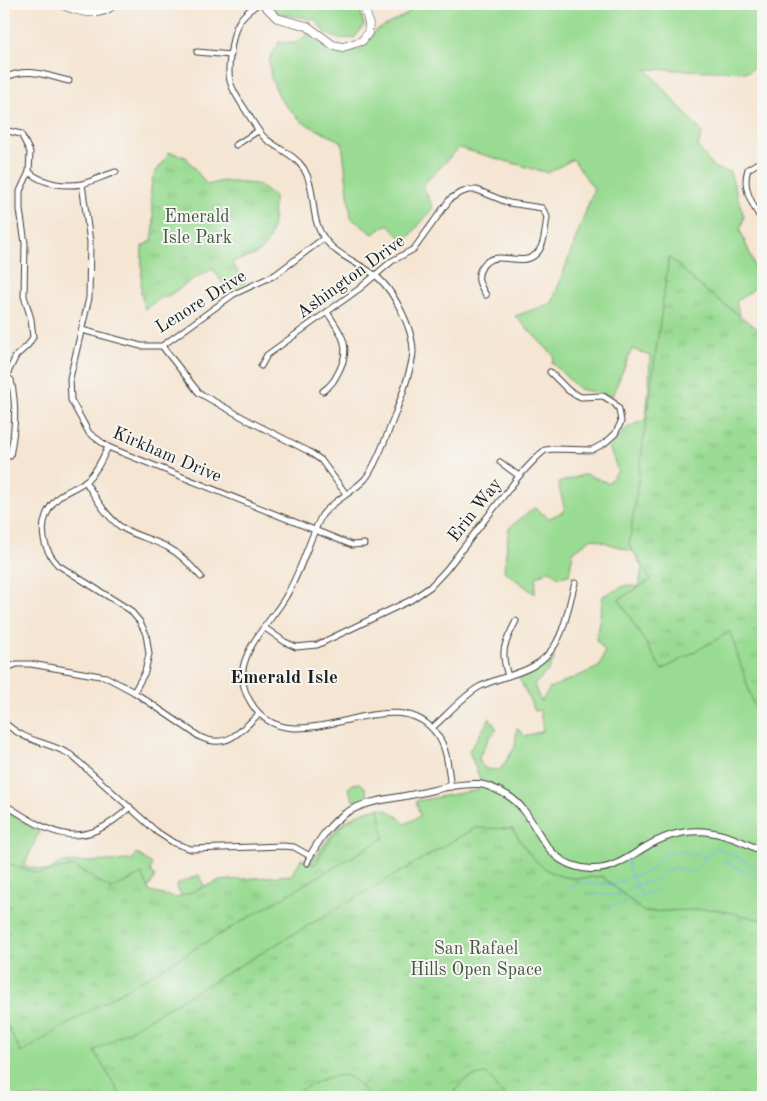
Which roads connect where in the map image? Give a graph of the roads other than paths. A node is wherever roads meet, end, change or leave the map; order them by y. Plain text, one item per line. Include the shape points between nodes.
1 (60, 4) edge
2 (114, 4) edge
3 (258, 4) edge
4 (263, 4) edge
5 (364, 4) edge
6 (196, 52) dead end
7 (231, 55) junction
8 (4, 78) edge
9 (68, 81) dead end
10 (4, 130) edge
11 (258, 131) junction
12 (236, 145) dead end
13 (763, 160) edge
14 (29, 172) junction
15 (116, 172) dead end
16 (82, 184) junction
17 (763, 223) edge
18 (324, 238) junction
19 (375, 274) junction
20 (486, 295) dead end
21 (327, 312) junction
22 (82, 330) junction
23 (162, 346) junction
24 (261, 366) dead end
25 (550, 372) dead end
26 (5, 379) edge
27 (323, 391) dead end
28 (108, 447) junction
29 (10, 456) dead end
30 (500, 462) dead end
31 (519, 476) junction
32 (85, 481) junction
33 (346, 494) junction
34 (314, 530) junction
35 (364, 544) dead end
36 (201, 577) dead end
37 (575, 583) dead end
38 (516, 621) dead end
39 (265, 628) junction
40 (4, 669) edge
41 (508, 676) junction
42 (134, 692) junction
43 (259, 714) junction
44 (4, 722) edge
45 (432, 728) junction
46 (452, 787) junction
47 (4, 804) edge
48 (130, 806) junction
49 (763, 852) edge
50 (310, 856) junction
51 (307, 864) dead end

1 - 2 main road via 95,13
3 - 7 street via 240,20
4 - 5 main road via 277,18 307,26 333,45 343,47 362,41 368,33
6 - 7 street
7 - 11 street via 230,82
8 - 9 street via 27,71
10 - 14 street via 21,134 30,152
11 - 12 street
11 - 18 street via 295,159 304,170 312,190 314,216
13 - 17 street via 748,168 746,175 747,192
14 - 16 street via 41,180 57,184
14 - 26 street via 20,191 20,210 25,243 24,296 33,337 16,356
15 - 16 street
16 - 22 street, Kirkham Drive via 90,242 89,298
18 - 19 street via 338,252
18 - 23 street, Lenore Drive via 275,275 234,294
19 - 20 street, Ashington Drive via 418,246 450,199 468,190 477,190 509,203 542,208 547,217 541,247 529,259 499,257 483,264 478,282
19 - 21 street, Ashington Drive
19 - 33 street via 408,326 412,360 373,467 365,479
21 - 24 street, Ashington Drive via 266,355
21 - 27 street via 341,332 345,351 344,362 332,384
22 - 23 street, Lenore Drive via 141,346
22 - 28 street, Kirkham Drive via 70,378 71,400 89,433
23 - 33 street via 199,393 308,451 321,460
25 - 31 street, Erin Way via 575,394 603,396 614,403 619,409 621,422 615,434 604,444 592,450 545,450
26 - 29 street via 11,380 16,410
28 - 32 street via 96,470
28 - 34 street, Kirkham Drive
30 - 31 street
31 - 39 street, Erin Way via 446,570 411,600 317,645 296,647
32 - 36 street via 102,509 120,526 166,546
32 - 42 street via 62,495 48,510 43,534 46,548 58,565 130,610 140,622 146,634 149,654 145,672
33 - 34 street via 326,509
34 - 35 street, Kirkham Drive via 352,545
34 - 39 street via 286,597
37 - 41 street via 554,646 528,670
38 - 41 street via 504,644 503,661
39 - 43 street via 245,659 242,676 245,692
40 - 42 street via 17,664 31,664 90,673 113,680
41 - 45 street via 472,691
42 - 43 street via 200,738 211,742 232,738
43 - 45 street via 276,725 294,728 401,713 418,717
44 - 48 street via 18,734 71,755
45 - 46 street via 444,750
46 - 49 street via 480,784 508,796 522,808 540,839 554,854 572,865 585,868 614,866 655,842 686,832 718,833
46 - 50 street via 355,808 328,828
47 - 48 street via 40,827 69,834 99,829 113,822
48 - 50 street via 157,832 191,849 283,846 294,847
50 - 51 street

